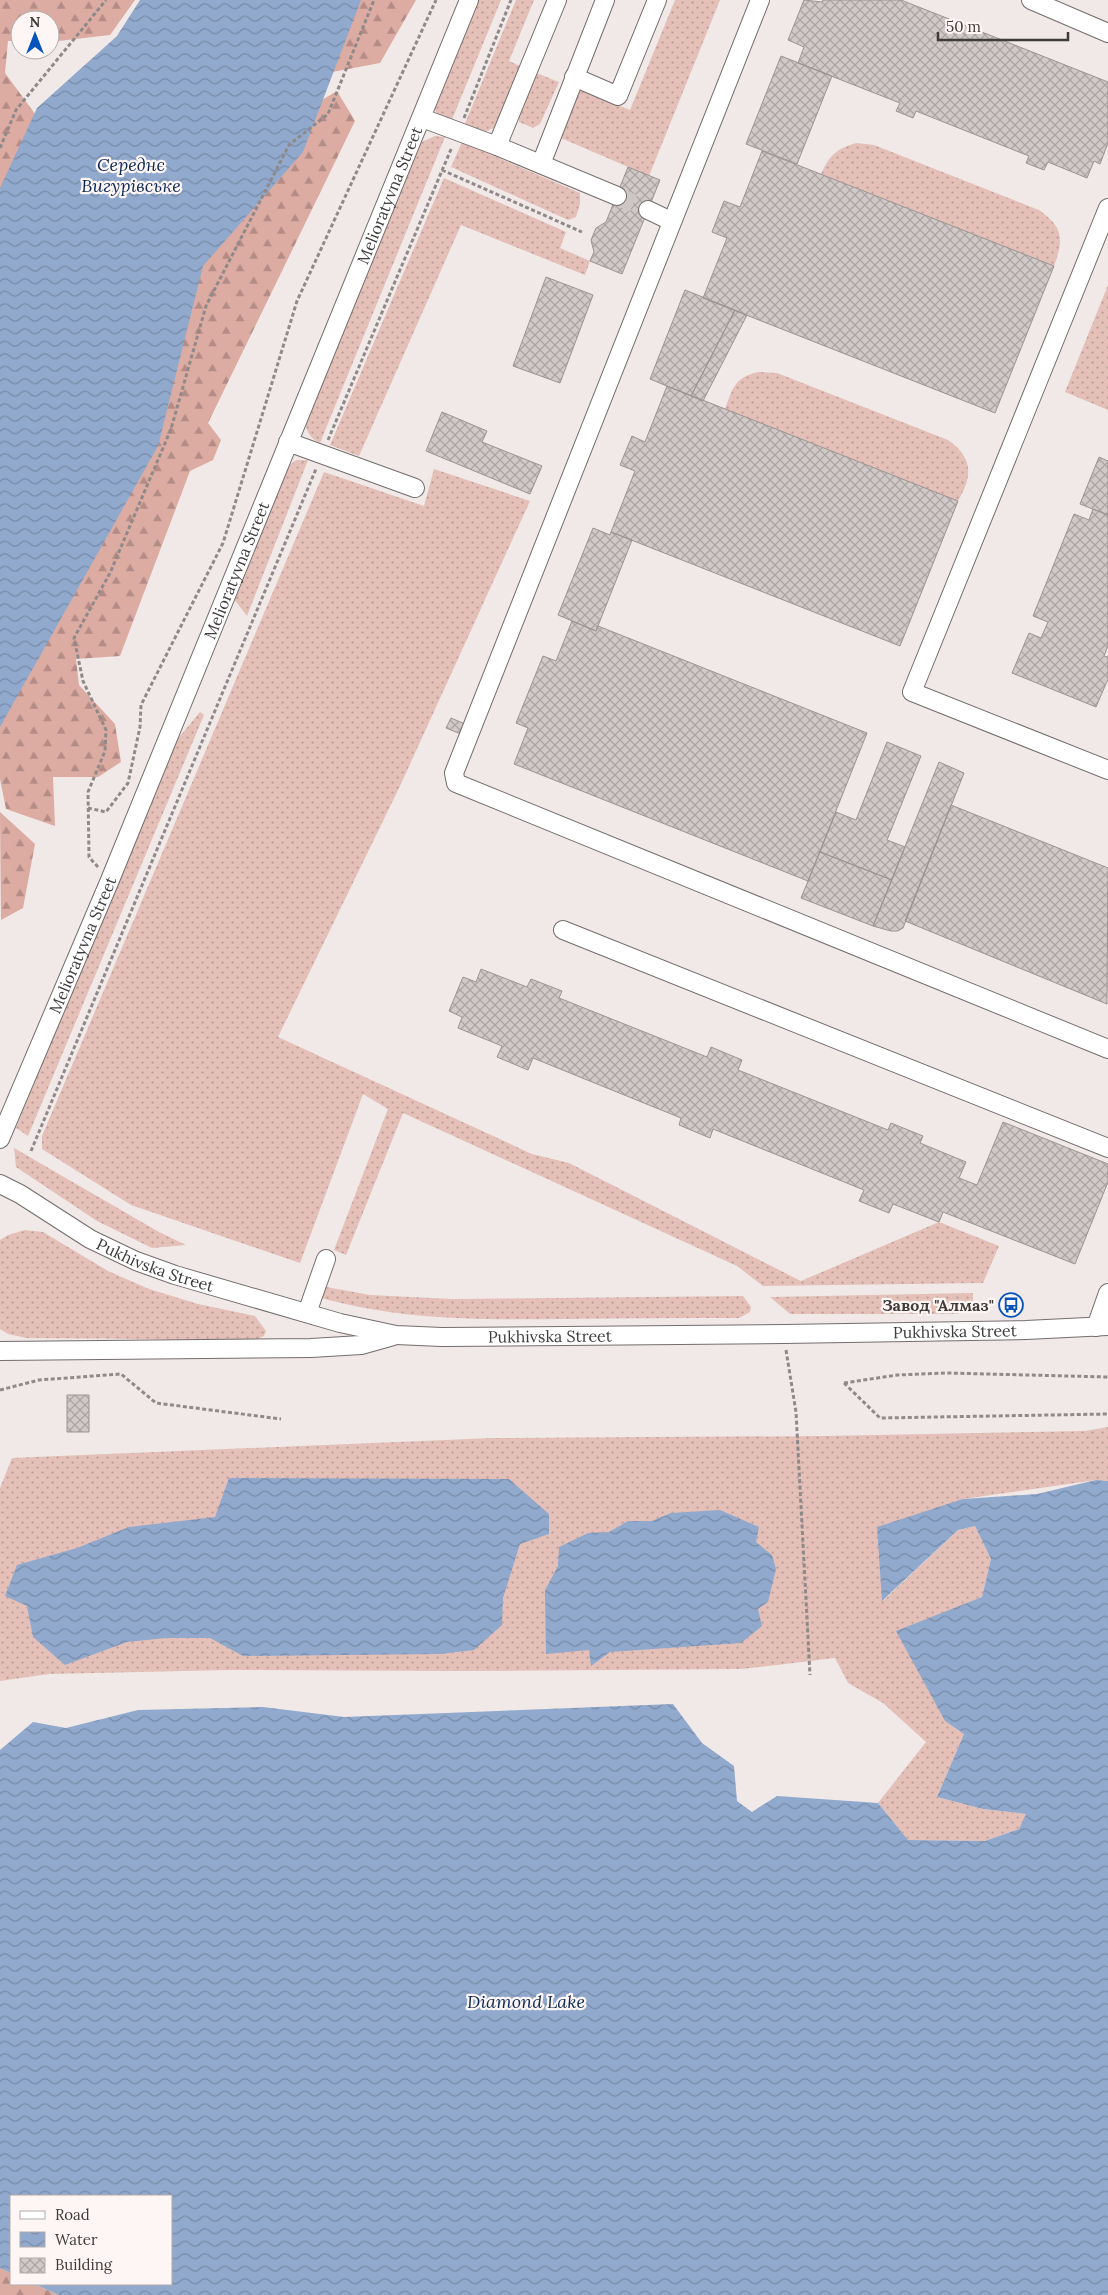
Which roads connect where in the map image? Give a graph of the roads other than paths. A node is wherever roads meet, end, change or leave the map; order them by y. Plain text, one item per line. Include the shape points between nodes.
1 (469, 0) edge
2 (557, 0) edge
3 (605, 0) edge
4 (657, 0) edge
5 (760, 0) edge
6 (1031, 0) edge
7 (1108, 33) edge
8 (574, 77) junction
9 (422, 118) junction
10 (497, 146) junction
11 (541, 164) junction
12 (617, 196) tunnel mouth
13 (1108, 208) edge
14 (648, 210) tunnel mouth
15 (671, 221) junction
16 (288, 442) junction
17 (415, 488) dead end
18 (1108, 770) edge
19 (563, 930) dead end
20 (1108, 1049) edge
21 (0, 1140) edge
22 (1108, 1148) edge
23 (0, 1171) edge
24 (0, 1184) edge
25 (20, 1194) junction
26 (326, 1259) dead end
27 (1108, 1293) edge
28 (306, 1314) junction
29 (1102, 1326) edge
30 (396, 1336) junction
31 (0, 1352) edge

1 - 9 street, Melioratyvna Street
2 - 10 street
3 - 8 street
4 - 8 street via 618,96
5 - 15 street
6 - 7 street
8 - 11 street
9 - 10 street
9 - 16 street, Melioratyvna Street
10 - 11 street
11 - 12 street
13 - 18 street via 912,692
14 - 15 street
15 - 20 street via 454,773 456,783
16 - 17 street
16 - 21 street, Melioratyvna Street via 110,880
19 - 22 street
23 - 25 street, Pukhivska Street
24 - 25 street, Pukhivska Street
25 - 28 street, Pukhivska Street via 90,1239 136,1261
26 - 28 street
27 - 29 street
28 - 30 street, Pukhivska Street
29 - 30 street, Pukhivska Street via 784,1334
30 - 31 street via 361,1345 311,1348

